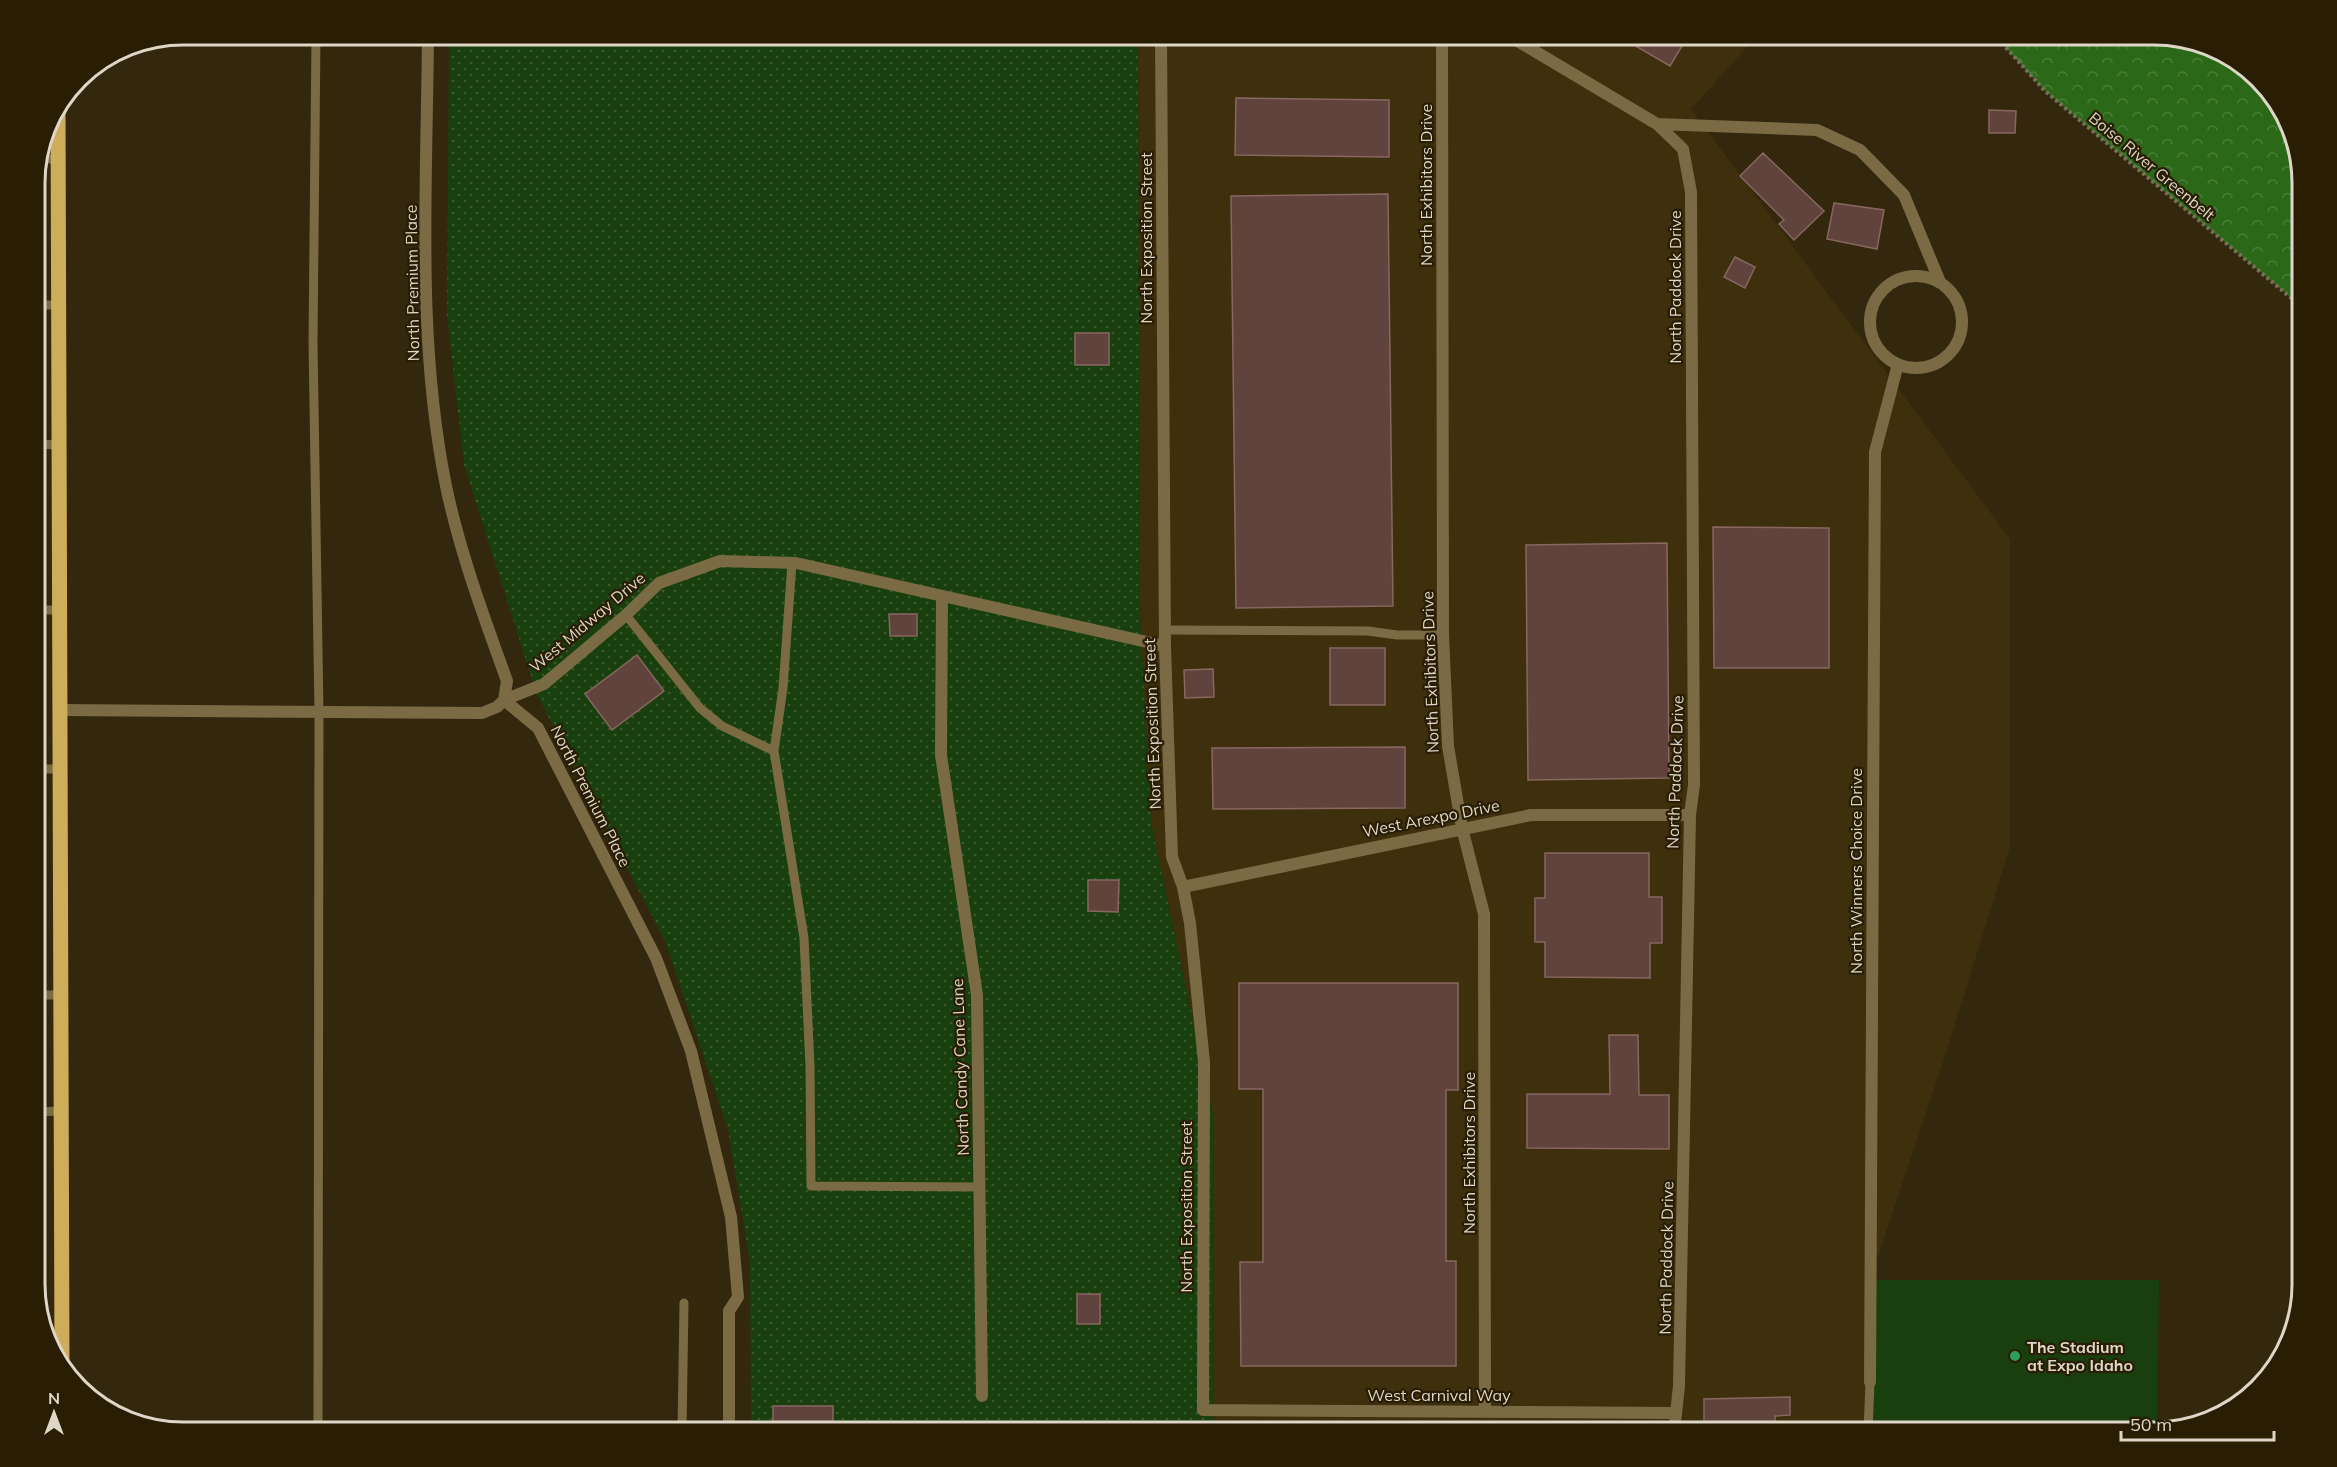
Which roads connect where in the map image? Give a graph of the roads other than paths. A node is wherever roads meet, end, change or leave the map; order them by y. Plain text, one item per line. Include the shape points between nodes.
1 (316, 45) edge
2 (428, 45) edge
3 (1161, 45) edge
4 (1442, 45) edge
5 (1524, 45) edge
6 (58, 124) edge
7 (1657, 124) junction
8 (48, 159) edge
9 (58, 159) junction
10 (1940, 282) junction
11 (45, 305) edge
12 (59, 305) junction
13 (1898, 364) junction
14 (45, 444) edge
15 (59, 445) junction
16 (792, 563) junction
17 (942, 596) junction
18 (45, 610) edge
19 (60, 610) junction
20 (626, 615) junction
21 (1165, 630) junction
22 (1443, 635) junction
23 (1165, 646) junction
24 (504, 700) junction
25 (60, 710) junction
26 (320, 712) junction
27 (774, 751) junction
28 (45, 769) edge
29 (60, 769) junction
30 (1690, 815) junction
31 (1462, 828) junction
32 (1183, 886) junction
33 (45, 995) edge
34 (61, 995) junction
35 (61, 1111) junction
36 (45, 1112) edge
37 (980, 1187) junction
38 (684, 1303) dead end
39 (62, 1351) edge
40 (1870, 1382) joint
41 (982, 1396) dead end
42 (1203, 1410) joint
43 (1485, 1412) junction
44 (1675, 1413) junction
45 (318, 1422) edge
46 (682, 1422) edge
47 (729, 1422) edge
48 (1675, 1422) edge
49 (1868, 1422) edge

1 - 26 lane via 312,343
2 - 24 street, North Premium Place via 426,316 434,406 446,486 466,564 507,681
3 - 21 street, North Exposition Street
4 - 22 street, North Exhibitors Drive
5 - 7 street, North Paddock Drive
6 - 9 main road
7 - 10 street via 1817,130 1860,150 1904,195
7 - 30 street, North Paddock Drive via 1683,149 1691,192 1694,785
8 - 9 lane
9 - 12 main road
10 - 13 street via 1959,305 1960,336 1953,349 1935,363 1913,368
10 - 13 street via 1911,276 1897,280 1875,301 1871,315 1874,337 1886,356
11 - 12 lane
12 - 15 main road
13 - 40 street, North Winners Choice Drive via 1875,452
14 - 15 lane
15 - 19 main road
16 - 17 street, West Midway Drive
16 - 20 street, West Midway Drive via 720,561 659,583
16 - 27 lane
17 - 23 street, West Midway Drive
17 - 37 street, North Candy Cane Lane via 941,755 976,995
18 - 19 lane
19 - 25 main road
20 - 24 street, West Midway Drive via 544,684
20 - 27 lane via 700,708 722,726
21 - 22 lane
21 - 23 street, North Exposition Street
22 - 31 street, North Exhibitors Drive via 1448,746
23 - 32 street, North Exposition Street via 1172,856
24 - 26 street, West Midway Drive via 482,713
24 - 47 street, North Premium Place via 538,728 656,958 691,1051 731,1217 738,1297 729,1311
25 - 26 street, West Midway Drive
25 - 29 main road
26 - 45 lane
27 - 37 lane via 804,938 811,1186
28 - 29 lane
29 - 34 main road
30 - 31 street, West Arexpo Drive via 1531,815
30 - 44 street, North Paddock Drive via 1680,1362
31 - 32 street, West Arexpo Drive
31 - 43 street, North Exhibitors Drive via 1484,914
32 - 42 street, North Exposition Street via 1204,1062
33 - 34 lane
34 - 35 main road
35 - 36 lane
35 - 39 main road
37 - 41 street, North Candy Cane Lane
38 - 46 lane
40 - 49 lane
42 - 43 street, West Carnival Way
43 - 44 street, West Carnival Way
44 - 48 street, North Paddock Drive

